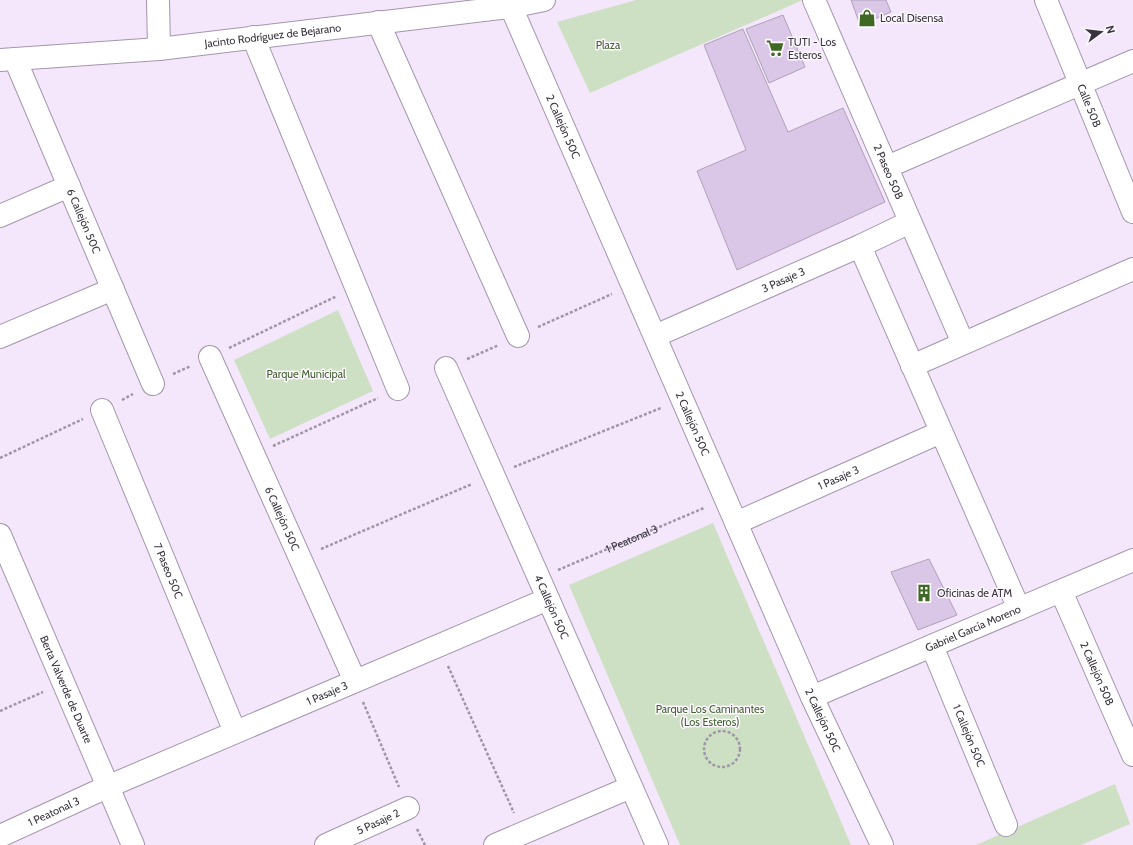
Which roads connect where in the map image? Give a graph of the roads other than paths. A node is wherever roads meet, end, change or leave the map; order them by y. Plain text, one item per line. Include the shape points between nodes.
1 (158, 0) edge
2 (544, 0) edge
3 (814, 0) edge
4 (1046, 0) edge
5 (509, 3) edge
6 (378, 22) junction
7 (253, 37) junction
8 (159, 49) junction
9 (8, 59) edge
10 (1133, 61) edge
11 (1081, 84) junction
12 (887, 167) junction
13 (69, 186) junction
14 (1133, 212) edge
15 (0, 216) edge
16 (910, 222) junction
17 (860, 246) junction
18 (1133, 269) edge
19 (113, 289) junction
20 (518, 336) dead end
21 (655, 336) junction
22 (0, 337) edge
23 (963, 344) junction
24 (210, 357) road end
25 (912, 366) junction
26 (446, 368) dead end
27 (153, 384) road end
28 (398, 389) dead end
29 (102, 410) road end
30 (941, 432) junction
31 (736, 524) junction
32 (0, 534) edge
33 (1133, 560) edge
34 (1061, 591) junction
35 (548, 599) junction
36 (1019, 609) junction
37 (932, 646) junction
38 (355, 681) junction
39 (812, 697) junction
40 (235, 732) junction
41 (1133, 755) edge
42 (107, 786) junction
43 (631, 787) junction
44 (408, 808) road end
45 (1006, 825) dead end
46 (0, 836) edge
47 (133, 845) edge
48 (326, 845) edge
49 (495, 845) edge
50 (657, 845) edge
51 (882, 845) edge

1 - 8 street
2 - 5 street, Jacinto Rodríguez de Bejarano
3 - 12 street, 2 Paseo 50B
4 - 11 street, Calle 50B
5 - 6 street, Jacinto Rodríguez de Bejarano
5 - 21 street, 2 Callejón 50C
6 - 7 street, Jacinto Rodríguez de Bejarano
6 - 20 street
7 - 8 street, Jacinto Rodríguez de Bejarano
7 - 28 street
8 - 9 street, Jacinto Rodríguez de Bejarano
9 - 13 street, 6 Callejón 50C
10 - 11 street
11 - 12 street
11 - 14 street, Calle 50B
12 - 16 street, 2 Paseo 50B
13 - 15 street
13 - 19 street, 6 Callejón 50C
16 - 17 street, 3 Pasaje 3
16 - 23 street, 2 Paseo 50B
17 - 21 street, 3 Pasaje 3
17 - 25 street
18 - 23 street
19 - 22 street
19 - 27 street, 6 Callejón 50C
21 - 31 street, 2 Callejón 50C
23 - 25 street
24 - 38 street, 6 Callejón 50C
25 - 30 street
26 - 35 street, 4 Callejón 50C
29 - 40 street, 7 Paseo 50C
30 - 31 street, 1 Pasaje 3
30 - 36 street
31 - 39 street, 2 Callejón 50C
32 - 42 street, Berta Valverde de Duarte
33 - 34 street, Gabriel García Moreno
34 - 36 street, Gabriel García Moreno
34 - 41 street, 2 Callejón 50B
35 - 38 street, 1 Pasaje 3
35 - 43 street, 4 Callejón 50C
36 - 37 street, Gabriel García Moreno
37 - 39 street, Gabriel García Moreno
37 - 45 street, 1 Callejón 50C
38 - 40 street, 1 Pasaje 3
39 - 51 street, 2 Callejón 50C
40 - 42 street, 1 Pasaje 3
42 - 46 street, 1 Peatonal 3
42 - 47 street, Berta Valverde de Duarte
43 - 49 street
43 - 50 street, 4 Callejón 50C
44 - 48 street, 5 Pasaje 2

